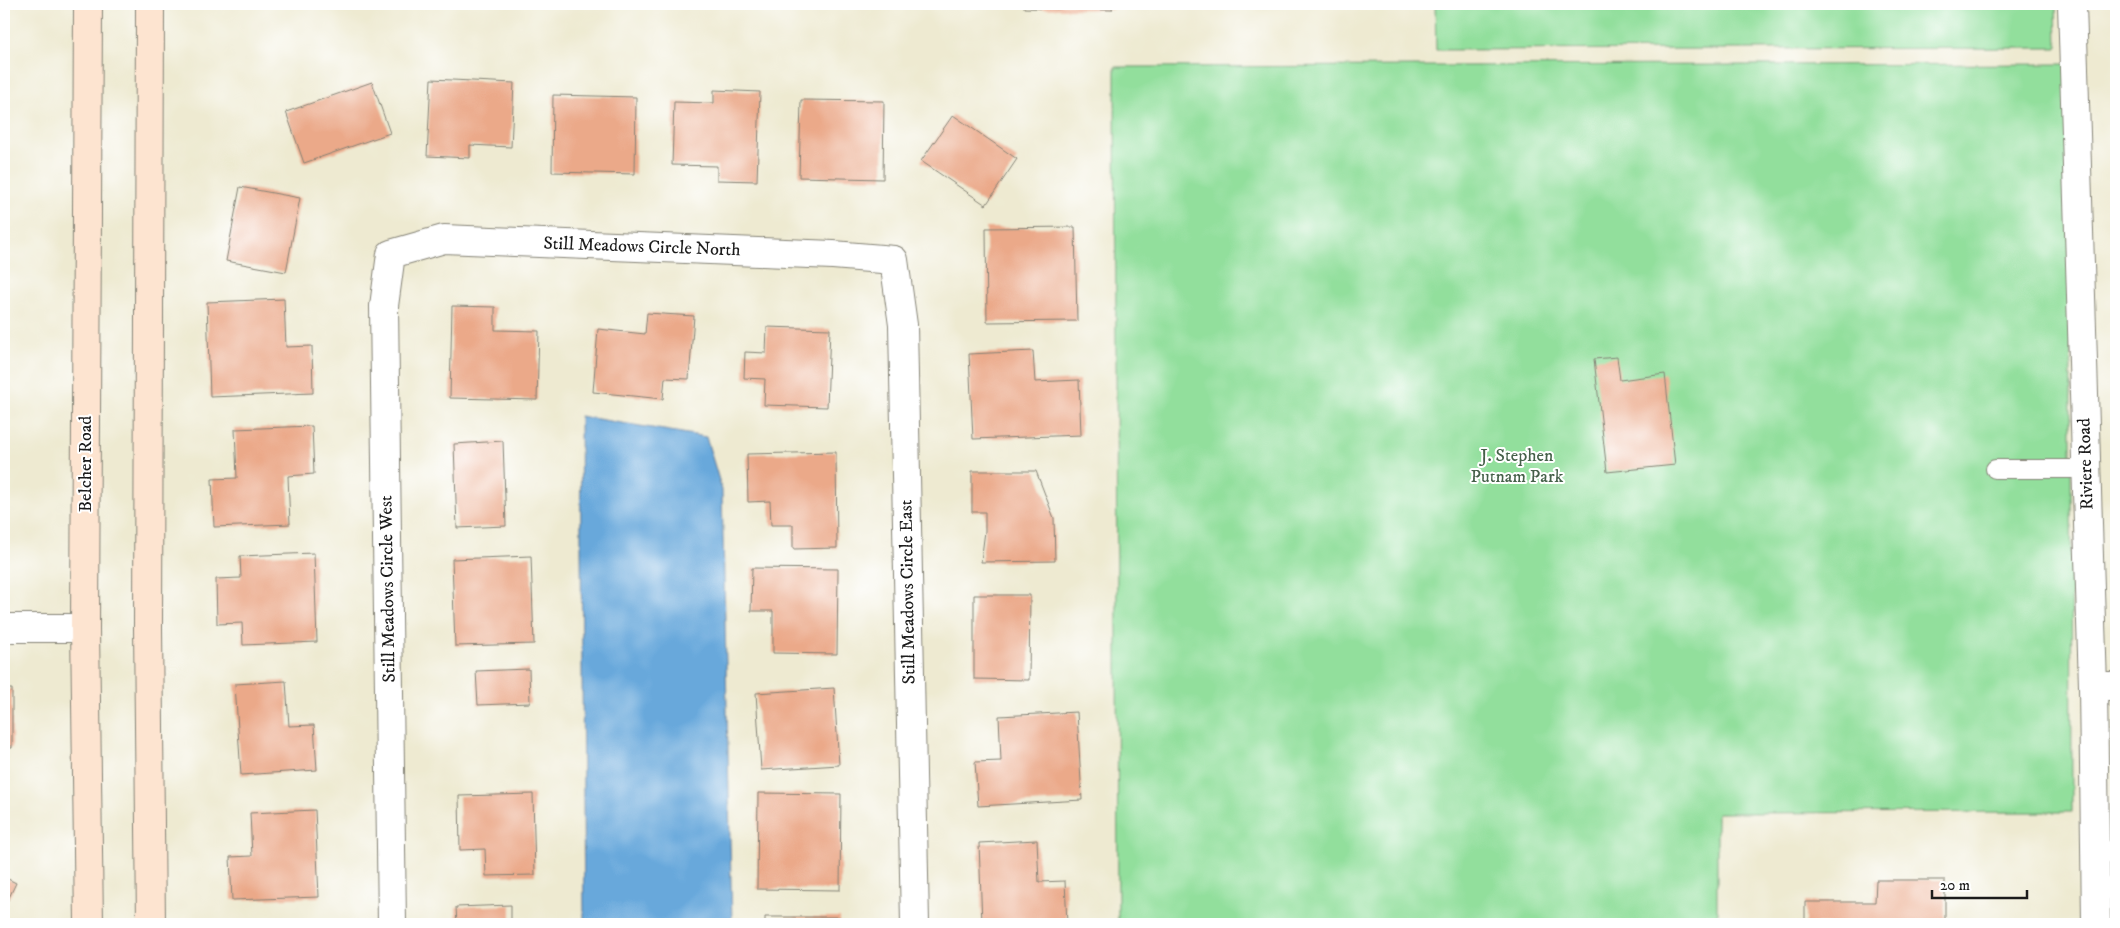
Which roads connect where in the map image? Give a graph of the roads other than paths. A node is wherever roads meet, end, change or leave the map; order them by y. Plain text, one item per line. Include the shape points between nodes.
1 (88, 4) edge
2 (150, 4) edge
3 (2072, 4) edge
4 (391, 254) joint
5 (894, 260) joint
6 (1995, 469) dead end
7 (2086, 469) junction
8 (4, 628) edge
9 (86, 628) junction
10 (2105, 686) edge
11 (89, 924) edge
12 (151, 924) edge
13 (392, 924) edge
14 (915, 924) edge
15 (2096, 924) edge

1 - 9 main road, Belcher Road
2 - 12 main road via 148,637
3 - 7 street, Riviere Road
4 - 5 street, Still Meadows Circle North via 444,239
4 - 13 street, Still Meadows Circle West via 384,306
5 - 14 street, Still Meadows Circle East via 903,325
6 - 7 lane
7 - 10 street, Riviere Road
8 - 9 street
9 - 11 main road, Belcher Road
10 - 15 street, Riviere Road

